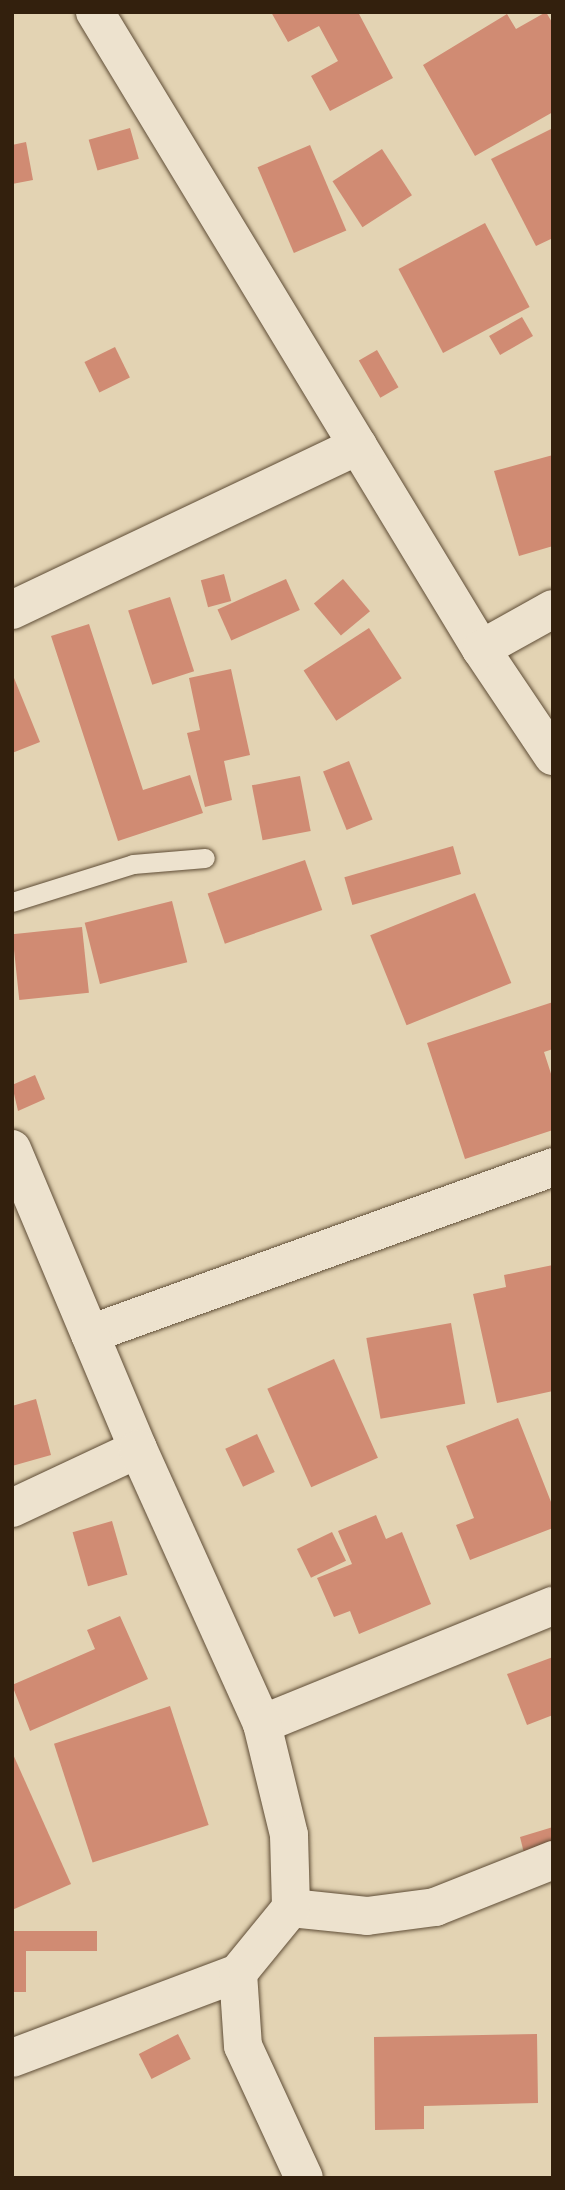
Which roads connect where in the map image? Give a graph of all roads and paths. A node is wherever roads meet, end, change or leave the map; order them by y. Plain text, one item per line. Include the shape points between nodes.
1 (95, 12) edge
2 (358, 446) junction
3 (553, 609) edge
4 (12, 610) edge
5 (481, 649) junction
6 (553, 757) edge
7 (205, 859) dead end
8 (12, 902) edge
9 (12, 1149) edge
10 (553, 1167) edge
11 (90, 1334) junction
12 (138, 1449) junction
13 (12, 1508) edge
14 (553, 1606) edge
15 (262, 1724) junction
16 (553, 1860) edge
17 (291, 1908) junction
18 (238, 1973) junction
19 (12, 2058) edge
20 (304, 2178) edge

1 - 2 street
2 - 4 street
2 - 5 street
3 - 5 street
5 - 6 street
7 - 8 lane via 133,863
9 - 11 street
10 - 11 street
11 - 12 street
12 - 13 street
12 - 15 street
14 - 15 street
15 - 17 street via 289,1835
16 - 17 street via 435,1907 367,1916
17 - 18 street
18 - 19 street
18 - 20 street via 243,2046

